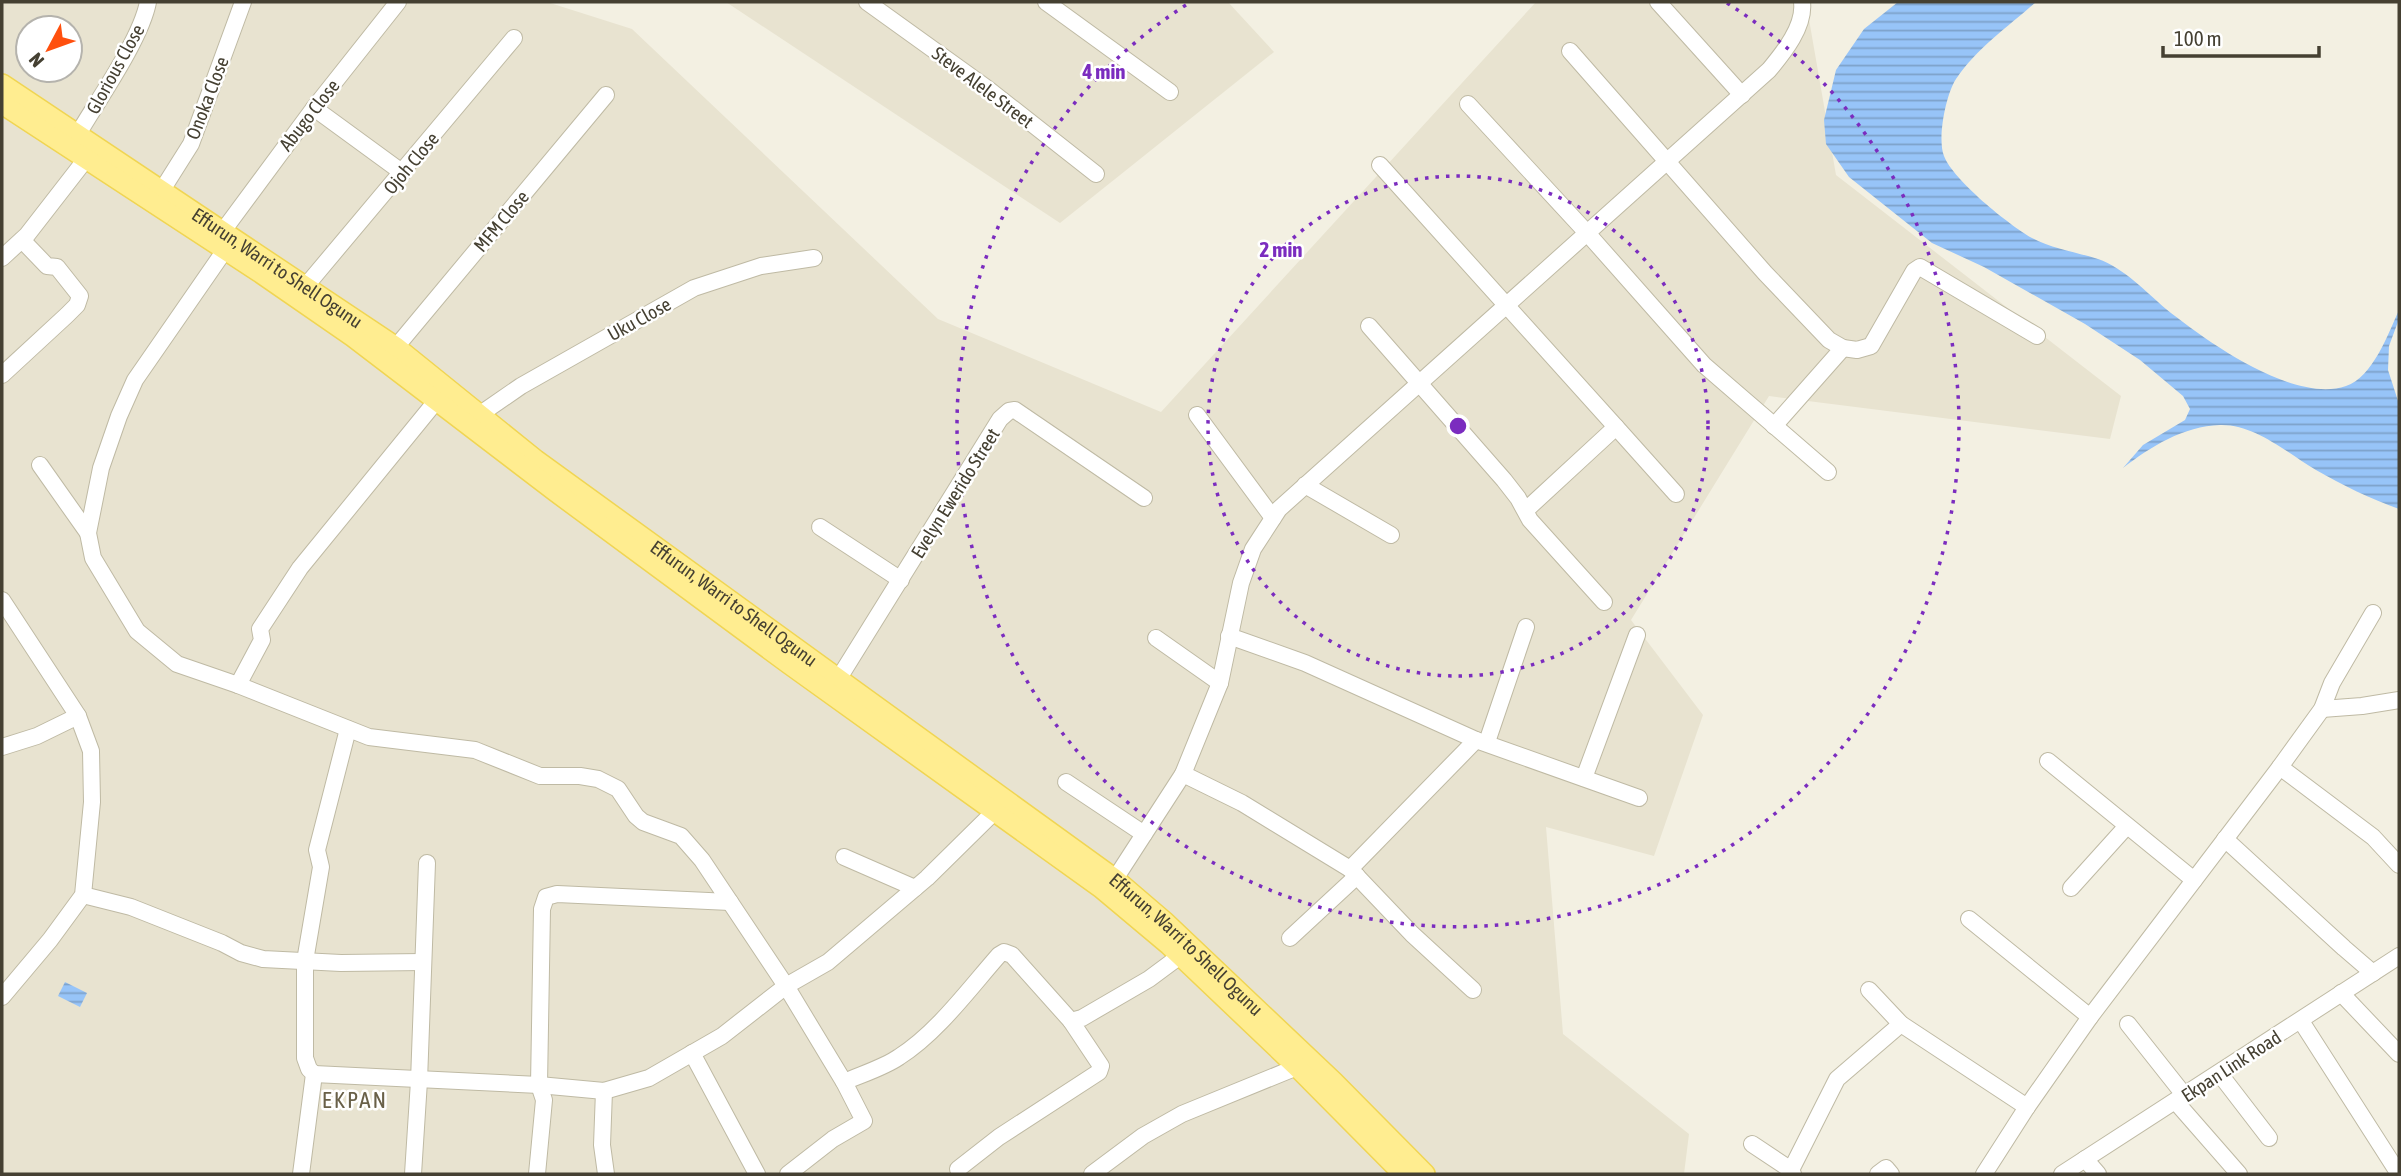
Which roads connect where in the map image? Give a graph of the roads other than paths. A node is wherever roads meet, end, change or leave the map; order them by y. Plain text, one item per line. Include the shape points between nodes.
1 (148, 2) edge
2 (243, 2) edge
3 (398, 2) edge
4 (867, 2) edge
5 (1046, 2) edge
6 (1658, 2) edge
7 (1802, 2) edge
8 (514, 38) dead end
9 (1570, 51) dead end
10 (2, 84) edge
11 (1170, 92) dead end
12 (606, 94) dead end
13 (1742, 95) junction
14 (2, 104) edge
15 (1468, 104) dead end
16 (314, 108) junction
17 (78, 134) junction
18 (90, 154) junction
19 (1668, 162) junction
20 (1380, 165) dead end
21 (403, 173) junction
22 (1096, 174) dead end
23 (162, 190) junction
24 (1588, 234) junction
25 (22, 240) junction
26 (224, 241) junction
27 (2, 258) edge
28 (814, 258) dead end
29 (305, 286) junction
30 (1507, 305) junction
31 (1368, 326) dead end
32 (2037, 337) dead end
33 (396, 348) junction
34 (1843, 348) junction
35 (2, 375) edge
36 (1419, 383) junction
37 (437, 400) junction
38 (479, 415) junction
39 (1197, 415) dead end
40 (1774, 426) junction
41 (1616, 427) junction
42 (40, 465) dead end
43 (1828, 472) dead end
44 (1306, 485) junction
45 (1676, 494) dead end
46 (1144, 498) dead end
47 (1526, 510) junction
48 (1273, 518) junction
49 (820, 527) dead end
50 (88, 533) junction
51 (1391, 536) dead end
52 (901, 580) junction
53 (2, 600) edge
54 (1604, 602) dead end
55 (2373, 613) dead end
56 (1526, 627) dead end
57 (1637, 635) dead end
58 (1230, 636) junction
59 (1156, 638) dead end
60 (794, 657) junction
61 (839, 678) junction
62 (1220, 683) junction
63 (237, 685) junction
64 (2399, 700) edge
65 (2322, 709) junction
66 (78, 716) junction
67 (348, 729) junction
68 (1482, 741) junction
69 (2, 747) edge
70 (2048, 761) dead end
71 (2280, 766) junction
72 (1183, 774) junction
73 (1584, 778) junction
74 (1066, 782) dead end
75 (1639, 798) dead end
76 (994, 812) junction
77 (2126, 827) junction
78 (1144, 834) junction
79 (2225, 839) junction
80 (844, 857) dead end
81 (427, 863) dead end
82 (2399, 864) edge
83 (1354, 872) junction
84 (1115, 880) junction
85 (2194, 880) junction
86 (915, 888) junction
87 (2071, 888) dead end
88 (83, 895) junction
89 (730, 902) junction
90 (1969, 919) dead end
91 (1290, 938) dead end
92 (1180, 956) junction
93 (2399, 956) edge
94 (305, 961) junction
95 (423, 962) junction
96 (2374, 973) junction
97 (786, 986) junction
98 (1473, 990) dead end
99 (1869, 990) dead end
100 (2341, 993) junction
101 (2, 997) edge
102 (2090, 1017) junction
103 (1071, 1021) junction
104 (2301, 1021) junction
105 (1900, 1024) junction
106 (2128, 1024) dead end
107 (692, 1053) junction
108 (2399, 1054) edge
109 (1297, 1067) junction
110 (2219, 1073) junction
111 (314, 1074) junction
112 (419, 1081) junction
113 (844, 1082) junction
114 (539, 1085) junction
115 (604, 1091) junction
116 (2180, 1099) junction
117 (2027, 1107) junction
118 (2269, 1138) dead end
119 (1752, 1144) dead end
120 (2085, 1159) junction
121 (958, 1169) dead end
122 (1792, 1172) edge
123 (302, 1174) edge
124 (413, 1174) edge
125 (537, 1174) edge
126 (606, 1174) edge
127 (757, 1174) edge
128 (788, 1174) edge
129 (1092, 1174) edge
130 (1403, 1174) edge
131 (1425, 1174) edge
132 (1878, 1174) edge
133 (1891, 1174) edge
134 (1984, 1174) edge
135 (2062, 1174) edge
136 (2098, 1174) edge
137 (2239, 1174) edge
138 (2399, 1174) edge

1 - 17 street, Glorious Close via 120,64
2 - 23 street, Onoka Close via 191,144
3 - 16 street, Abugo Close
4 - 22 street, Steve Alele Street
5 - 11 street
6 - 13 street
7 - 13 street via 1800,19 1781,56
8 - 21 street, Ojoh Close
9 - 19 street
10 - 17 main road, Effurun, Warri to Shell Ogunu
12 - 33 street, MFM Close
13 - 19 street
14 - 18 main road, Effurun, Warri to Shell Ogunu
15 - 24 street
16 - 21 street
16 - 26 street, Abugo Close
17 - 18 main road, Effurun, Warri to Shell Ogunu
18 - 23 main road, Effurun, Warri to Shell Ogunu
18 - 25 street
18 - 26 main road, Effurun, Warri to Shell Ogunu
19 - 24 street
19 - 34 street via 1765,273 1829,340
20 - 30 street
21 - 29 street, Ojoh Close
23 - 26 main road, Effurun, Warri to Shell Ogunu
24 - 30 street
24 - 40 street via 1703,365
25 - 27 street
25 - 35 street via 47,266 57,267 80,296 67,315
26 - 29 main road, Effurun, Warri to Shell Ogunu
26 - 37 main road, Effurun, Warri to Shell Ogunu
26 - 50 street, Abugo Close via 135,380 101,468
28 - 38 street, Uku Close via 761,266 694,288 532,379
29 - 33 main road, Effurun, Warri to Shell Ogunu
30 - 36 street
30 - 41 street
31 - 36 street
32 - 34 street via 1920,267 1871,346
33 - 38 main road, Effurun, Warri to Shell Ogunu
34 - 40 street
36 - 44 street
36 - 47 street
37 - 60 main road, Effurun, Warri to Shell Ogunu via 556,492
37 - 63 street via 300,568 260,629 262,640
38 - 60 main road, Effurun, Warri to Shell Ogunu
39 - 48 street
40 - 43 street
41 - 45 street
41 - 47 street
42 - 50 street
44 - 48 street
44 - 51 street
46 - 52 street, Evelyn Ewerido Street via 1015,410 1009,411
47 - 54 street
48 - 58 street via 1253,549
49 - 52 street
50 - 63 street via 93,558 137,631 177,664
52 - 61 street, Evelyn Ewerido Street
53 - 66 street
55 - 65 street
56 - 68 street
57 - 73 street
58 - 62 street
58 - 68 street via 1305,663
59 - 62 street
60 - 61 main road, Effurun, Warri to Shell Ogunu
60 - 76 main road, Effurun, Warri to Shell Ogunu
61 - 84 main road, Effurun, Warri to Shell Ogunu
62 - 72 street
63 - 67 street
64 - 65 street
65 - 71 street
66 - 69 street
66 - 88 street via 91,751 92,802
67 - 89 street via 369,737 475,750 540,776 608,782 643,822 681,836
67 - 94 street via 317,850 320,867
68 - 73 street
68 - 83 street
70 - 77 street
71 - 79 street
71 - 82 street via 2373,837
72 - 78 street
72 - 83 street via 1242,803
73 - 75 street
74 - 78 street
76 - 86 street
76 - 92 main road, Effurun, Warri to Shell Ogunu via 1101,888
77 - 85 street
77 - 87 street
78 - 84 street
79 - 85 street
79 - 96 street
80 - 86 street
81 - 95 street
83 - 91 street
83 - 98 street
84 - 131 main road, Effurun, Warri to Shell Ogunu via 1164,920
85 - 102 street
86 - 97 street via 828,962
88 - 94 street via 153,915 263,960
88 - 101 street
89 - 97 street
89 - 114 street via 546,897 542,909
90 - 102 street
92 - 103 street via 1149,979
92 - 109 main road, Effurun, Warri to Shell Ogunu
93 - 96 street, Ekpan Link Road
94 - 95 street
94 - 111 street via 305,1058
95 - 112 street
96 - 100 street, Ekpan Link Road
97 - 107 street via 722,1036
97 - 113 street
99 - 105 street
100 - 104 street, Ekpan Link Road
100 - 108 street
102 - 117 street
103 - 113 street via 1012,955 1004,952 912,1048
103 - 121 street via 1101,1066 1099,1072
104 - 110 street, Ekpan Link Road
104 - 138 street
105 - 117 street
105 - 122 street via 1838,1079
106 - 116 street
107 - 115 street via 649,1078
107 - 127 street
109 - 129 street via 1182,1114
109 - 130 main road, Effurun, Warri to Shell Ogunu
110 - 116 street, Ekpan Link Road
110 - 118 street
111 - 112 street
111 - 123 street
112 - 114 street
112 - 124 street
113 - 128 street via 864,1121
114 - 115 street
114 - 125 street via 544,1100
115 - 126 street
116 - 120 street, Ekpan Link Road
116 - 137 street
117 - 134 street
119 - 122 street
120 - 135 street, Ekpan Link Road
120 - 136 street
132 - 133 street via 1886,1168

